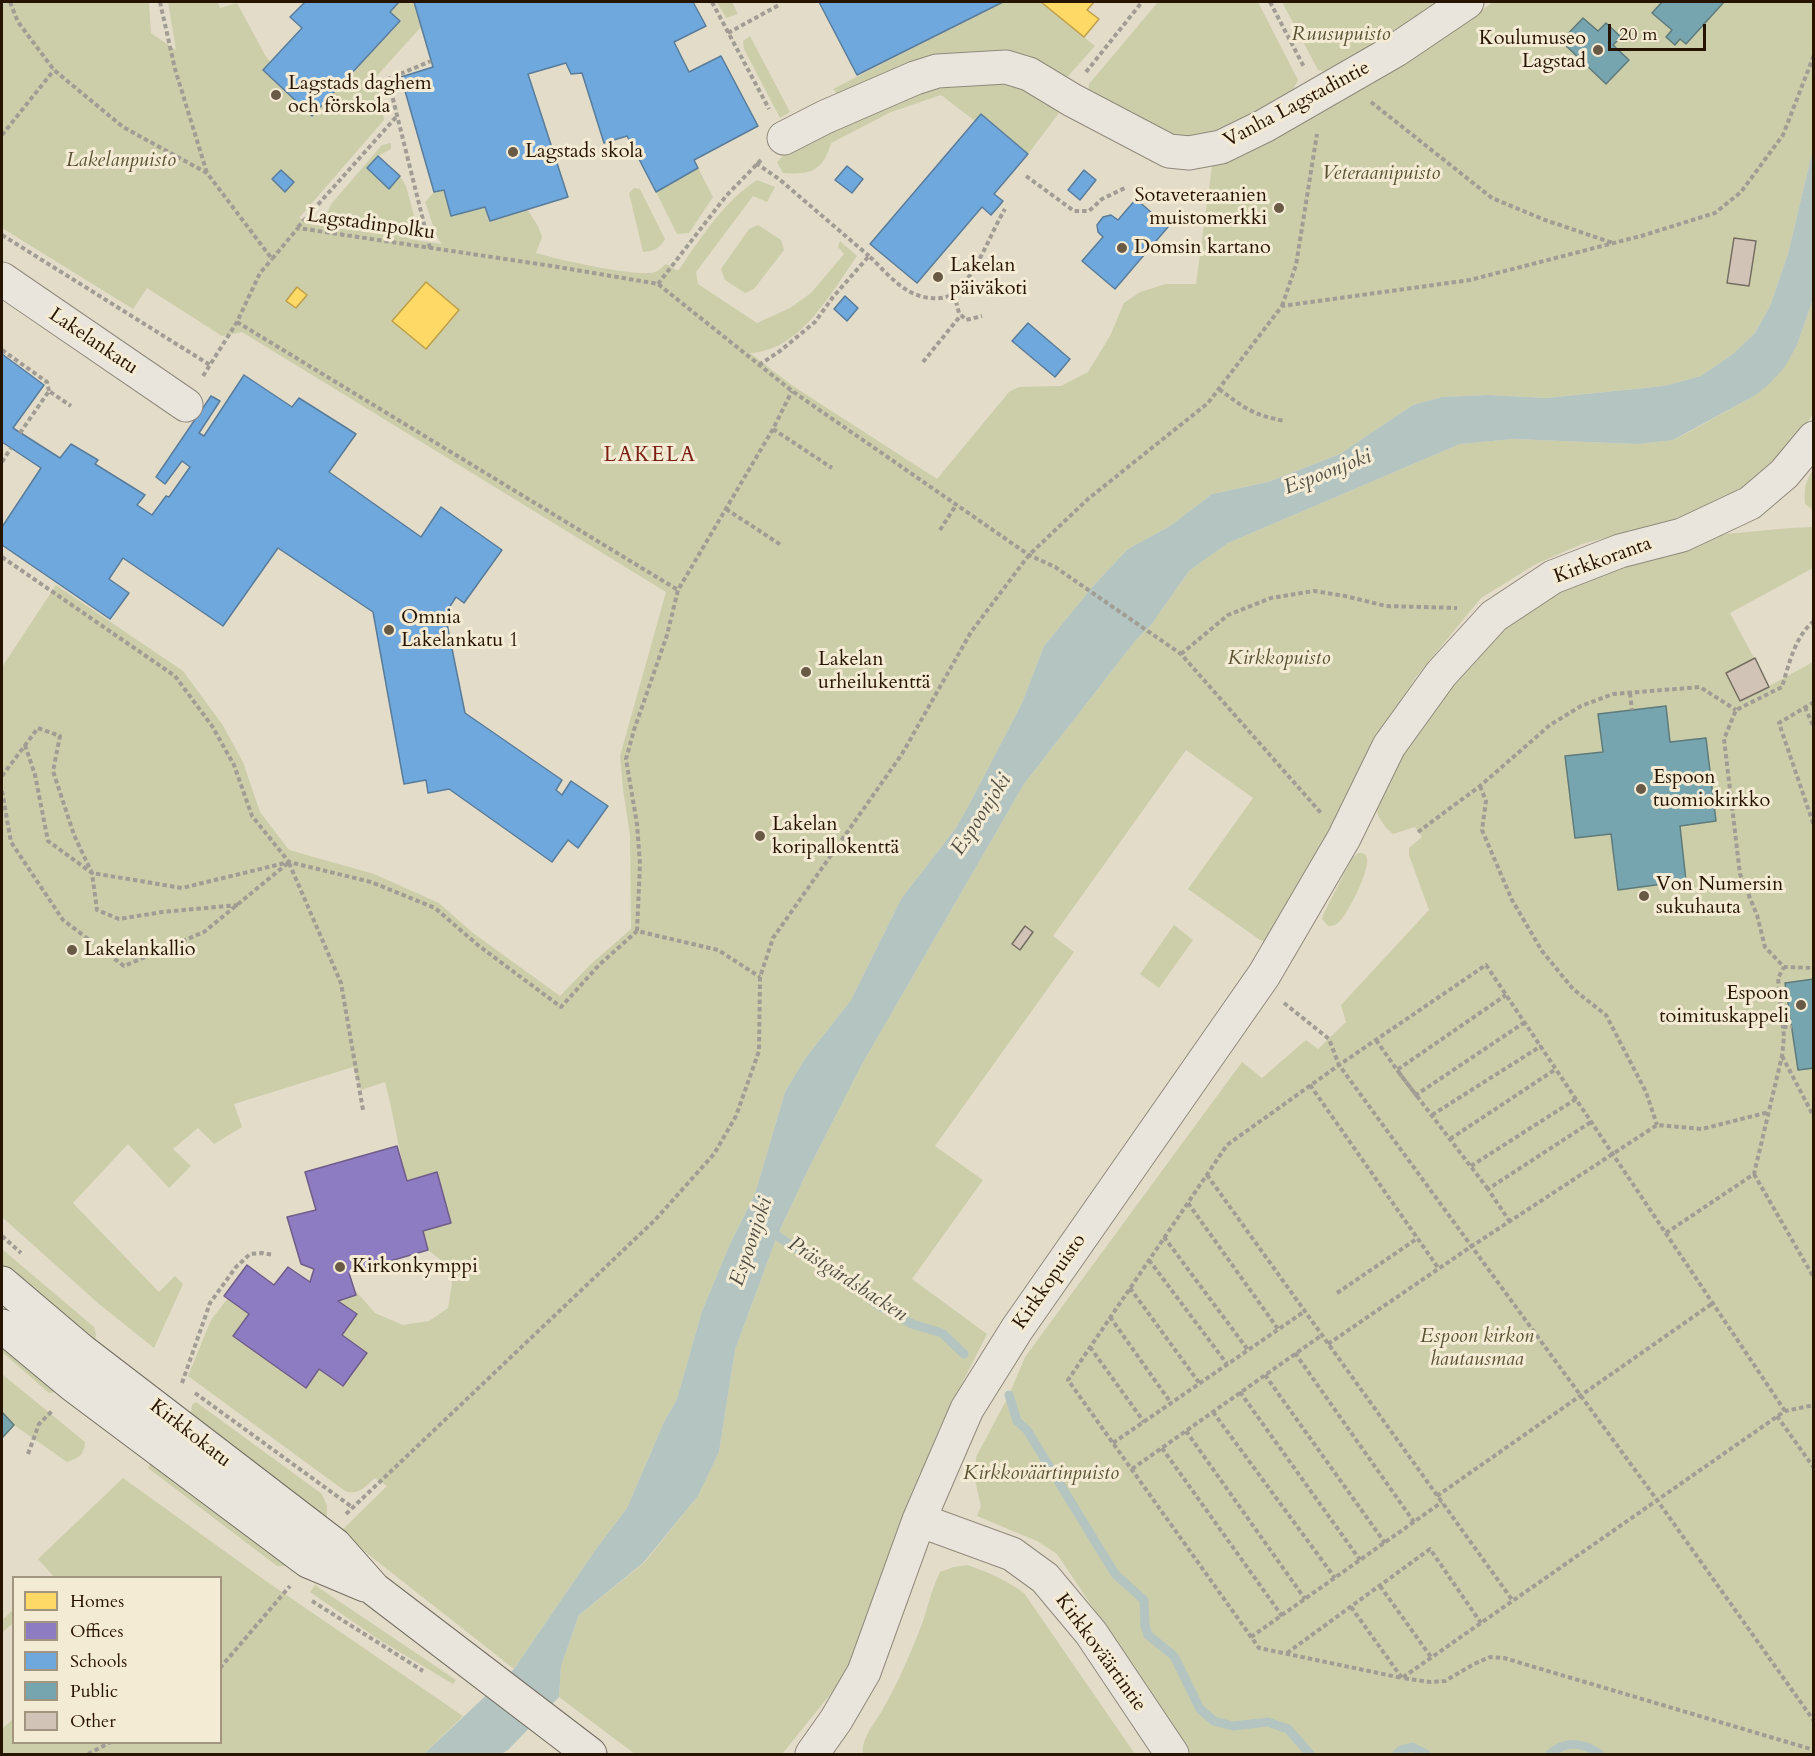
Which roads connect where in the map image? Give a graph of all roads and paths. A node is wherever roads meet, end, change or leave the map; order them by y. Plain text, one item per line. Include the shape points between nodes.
1 (10, 2) edge
2 (160, 2) edge
3 (712, 2) edge
4 (1142, 2) edge
5 (1270, 2) edge
6 (1467, 2) edge
7 (779, 5) dead end
8 (728, 33) junction
9 (1814, 55) edge
10 (431, 61) dead end
11 (54, 70) junction
12 (1332, 88) junction
13 (1066, 96) junction
14 (397, 116) junction
15 (2, 135) edge
16 (784, 138) junction
17 (756, 164) junction
18 (207, 173) junction
19 (1026, 176) dead end
20 (1127, 187) dead end
21 (1005, 209) dead end
22 (298, 228) junction
23 (2, 235) edge
24 (1613, 244) junction
25 (430, 248) junction
26 (869, 256) junction
27 (272, 259) junction
28 (2, 279) edge
29 (658, 284) junction
30 (954, 294) junction
31 (1282, 306) junction
32 (961, 315) junction
33 (982, 316) dead end
34 (237, 322) junction
35 (2, 350) edge
36 (923, 362) dead end
37 (210, 365) junction
38 (759, 365) junction
39 (1219, 389) junction
40 (49, 391) junction
41 (792, 391) junction
42 (186, 405) joint
43 (71, 406) dead end
44 (1285, 421) dead end
45 (773, 429) junction
46 (20, 433) dead end
47 (1814, 438) edge
48 (10, 448) dead end
49 (2, 462) edge
50 (832, 468) dead end
51 (956, 505) junction
52 (726, 509) junction
53 (940, 530) dead end
54 (781, 545) dead end
55 (1029, 555) junction
56 (2, 557) edge
57 (678, 590) junction
58 (1494, 616) junction
59 (1814, 621) edge
60 (1181, 654) junction
61 (1630, 693) junction
62 (1814, 702) edge
63 (1805, 707) junction
64 (1632, 710) dead end
65 (1736, 710) junction
66 (1814, 728) edge
67 (25, 745) junction
68 (2, 776) edge
69 (1480, 786) junction
70 (2, 791) edge
71 (1814, 826) edge
72 (1418, 832) dead end
73 (1344, 838) junction
74 (289, 862) junction
75 (92, 873) junction
76 (239, 905) junction
77 (637, 931) junction
78 (1784, 967) junction
79 (1814, 968) edge
80 (760, 977) junction
81 (1506, 995) junction
82 (1281, 1001) dead end
83 (1525, 1022) junction
84 (1792, 1027) dead end
85 (1783, 1028) junction
86 (1376, 1040) junction
87 (1541, 1046) junction
88 (1782, 1056) junction
89 (1339, 1065) junction
90 (1556, 1069) junction
91 (1397, 1070) junction
92 (1310, 1085) junction
93 (1576, 1099) junction
94 (363, 1110) dead end
95 (1769, 1112) junction
96 (1432, 1115) junction
97 (1814, 1117) edge
98 (1591, 1122) junction
99 (1657, 1125) junction
100 (1450, 1139) junction
101 (1614, 1155) junction
102 (1470, 1166) junction
103 (1754, 1174) junction
104 (1206, 1175) junction
105 (1488, 1189) junction
106 (1187, 1203) junction
107 (1510, 1222) junction
108 (1666, 1233) junction
109 (1164, 1237) junction
110 (1418, 1238) junction
111 (1472, 1246) junction
112 (274, 1255) dead end
113 (1149, 1260) junction
114 (1439, 1269) junction
115 (1814, 1278) edge
116 (2, 1283) edge
117 (1130, 1288) junction
118 (1337, 1293) dead end
119 (1713, 1303) junction
120 (1305, 1311) junction
121 (1110, 1317) junction
122 (2, 1326) edge
123 (1278, 1329) junction
124 (1322, 1335) junction
125 (1328, 1344) junction
126 (1090, 1347) junction
127 (1248, 1350) junction
128 (1295, 1353) junction
129 (1227, 1364) junction
130 (1265, 1375) junction
131 (173, 1377) dead end
132 (182, 1383) junction
133 (1200, 1384) junction
134 (1240, 1392) junction
135 (1581, 1395) junction
136 (1172, 1403) junction
137 (1814, 1405) edge
138 (54, 1409) dead end
139 (1785, 1410) junction
140 (1213, 1412) junction
141 (1777, 1416) junction
142 (1144, 1422) junction
143 (1186, 1431) junction
144 (1113, 1443) junction
145 (1162, 1448) junction
146 (28, 1454) dead end
147 (1814, 1468) edge
148 (1132, 1469) junction
149 (1437, 1496) junction
150 (1657, 1500) junction
151 (1442, 1502) junction
152 (919, 1520) junction
153 (1414, 1522) junction
154 (1384, 1543) junction
155 (1360, 1560) junction
156 (1335, 1578) junction
157 (1380, 1586) junction
158 (290, 1587) dead end
159 (375, 1589) junction
160 (1305, 1599) junction
161 (1513, 1601) junction
162 (1351, 1607) junction
163 (1282, 1616) junction
164 (1481, 1623) junction
165 (1251, 1637) junction
166 (1286, 1653) junction
167 (1431, 1657) junction
168 (222, 1666) edge
169 (1402, 1678) junction
170 (1814, 1721) edge
171 (109, 1744) edge
172 (578, 1745) edge
173 (1814, 1749) edge
174 (88, 1755) edge
175 (812, 1755) edge
176 (1172, 1755) edge

1 - 11 path via 18,22
2 - 18 path via 175,69
3 - 8 path
4 - 13 path
5 - 12 path
6 - 12 street, Vanha Lagstadintie
7 - 8 path
8 - 16 path
9 - 24 path via 1783,135 1741,192 1715,213
10 - 14 path via 388,79
11 - 15 path
11 - 18 path via 123,127
12 - 13 street, Vanha Lagstadintie via 1221,147 1189,153 1169,151
12 - 24 path via 1492,198
12 - 31 path via 1319,123 1296,265
13 - 16 street, Vanha Lagstadintie via 1029,74 1006,67 938,71
14 - 22 path
14 - 25 path
16 - 17 path
17 - 26 path via 780,179
17 - 29 path
18 - 27 path
19 - 20 path via 1074,211 1089,211 1102,199
21 - 30 path via 974,271
22 - 25 path, Lagstadinpolku
22 - 27 path, Lagstadinpolku
23 - 37 path
24 - 31 path via 1470,280
25 - 29 path, Lagstadinpolku
26 - 30 path via 905,290 921,297
26 - 38 path via 815,322
27 - 34 path, Lagstadinpolku via 260,273
28 - 42 street, Lakelankatu
29 - 38 path
30 - 32 path
31 - 39 path
32 - 33 path via 966,320
32 - 36 path
34 - 37 path, Lagstadinpolku
34 - 57 path
35 - 40 path via 46,382
37 - 42 path, Lagstadinpolku
38 - 41 path
39 - 44 path via 1247,411
39 - 55 path via 1208,403 1088,499
40 - 43 path
40 - 46 path
41 - 45 path
41 - 51 path
45 - 50 path
45 - 52 path
47 - 58 street, Kirkkoranta via 1784,474 1750,504 1682,535 1620,552 1553,577
48 - 49 path
51 - 53 path
51 - 55 path
52 - 54 path
52 - 57 path
55 - 60 path via 1054,567
55 - 80 path via 971,632 902,754 773,938
56 - 74 path via 175,676 212,726 234,765 252,816
57 - 77 path via 626,759 640,864
58 - 60 path via 1459,608 1386,606 1314,591 1271,598 1228,615
58 - 73 street, Kirkkoranta via 1441,674 1389,746
59 - 65 path via 1805,628 1792,654 1782,687
60 - 73 path
61 - 64 path
61 - 65 path via 1700,687
61 - 69 path via 1613,694 1581,706 1558,720
62 - 63 path
63 - 66 path
63 - 71 path via 1779,723
65 - 78 path via 1724,739 1740,874 1765,947
67 - 68 path
67 - 75 path via 48,841
67 - 75 path via 38,728 60,736 54,771 74,835
69 - 72 path
69 - 99 path via 1486,801 1482,830 1512,900 1542,951 1567,982 1606,1016 1646,1092
70 - 76 path via 11,842 63,920 124,966 204,932
73 - 152 street, Kirkkopuisto via 1264,975 1017,1329 967,1409
74 - 75 path via 182,888
74 - 76 path
74 - 77 path via 371,882 435,908 561,1007
74 - 94 path via 341,983
75 - 76 path via 97,910 119,919
77 - 80 path via 718,950
78 - 79 path
78 - 85 path via 1778,978
80 - 132 path via 759,1052 736,1116 714,1155 655,1220 352,1507
81 - 83 path
81 - 86 path via 1486,965
81 - 91 path
82 - 89 path via 1329,1039
83 - 87 path
83 - 91 path via 1416,1095
84 - 85 path
85 - 88 path
86 - 89 path
86 - 91 path
87 - 90 path
87 - 96 path
88 - 95 path
88 - 97 path
89 - 92 path
89 - 111 path
90 - 93 path
90 - 100 path
91 - 96 path
92 - 104 path via 1227,1145
92 - 110 path
93 - 98 path
93 - 102 path
95 - 99 path via 1702,1129
95 - 103 path
96 - 100 path
98 - 101 path
98 - 105 path
99 - 101 path
100 - 102 path
101 - 107 path
101 - 108 path
102 - 105 path
103 - 108 path
103 - 115 path
104 - 106 path
104 - 120 path
105 - 107 path
106 - 109 path
106 - 123 path
107 - 111 path
108 - 119 path
109 - 113 path
109 - 127 path
110 - 114 path
110 - 118 path
111 - 114 path
111 - 135 path
112 - 132 path via 250,1254 210,1303
113 - 117 path
113 - 129 path
114 - 125 path
116 - 159 street, Kirkkokatu via 82,1351 334,1545
117 - 121 path
117 - 133 path
119 - 135 path
119 - 139 path
120 - 123 path
120 - 124 path
121 - 126 path
121 - 136 path
122 - 159 street, Kirkkokatu via 73,1385 308,1561
123 - 127 path
124 - 125 path
124 - 128 path
125 - 149 path
126 - 142 path
126 - 144 path via 1068,1380
127 - 129 path
128 - 130 path
128 - 153 path
129 - 133 path
130 - 134 path
130 - 154 path
131 - 132 path
133 - 136 path
134 - 140 path
134 - 155 path
135 - 149 path
135 - 150 path
136 - 142 path
137 - 139 path
138 - 146 path via 39,1424
139 - 141 path
140 - 143 path
140 - 156 path
141 - 147 path
141 - 150 path
142 - 144 path
143 - 145 path
143 - 160 path
144 - 148 path
145 - 148 path
145 - 163 path
148 - 165 path
149 - 151 path
150 - 161 path
150 - 170 path
151 - 153 path
151 - 161 path
152 - 175 street, Kirkkopuisto via 864,1672
152 - 176 street, Kirkkoväärtintie via 1012,1554 1045,1578 1091,1633
153 - 154 path
154 - 155 path
155 - 156 path
156 - 160 path
157 - 162 path
157 - 164 path via 1430,1549
157 - 167 path
158 - 168 path
159 - 172 street, Kirkkokatu
160 - 163 path
161 - 164 path
162 - 166 path
162 - 169 path
163 - 165 path
164 - 167 path
165 - 166 path via 1259,1648
166 - 169 path
167 - 169 path
169 - 173 path via 1445,1681 1490,1657 1504,1658
171 - 174 path

